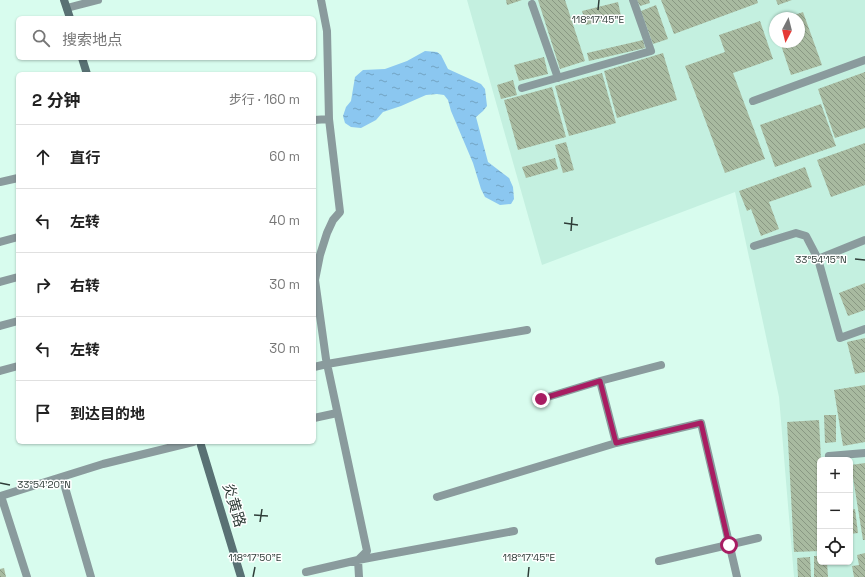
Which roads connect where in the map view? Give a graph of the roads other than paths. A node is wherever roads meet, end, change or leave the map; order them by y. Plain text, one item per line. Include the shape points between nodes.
1 (64, 0) edge
2 (98, 0) edge
3 (321, 0) edge
4 (633, 0) edge
5 (532, 4) dead end
6 (67, 8) junction
7 (69, 16) edge
8 (83, 60) edge
9 (865, 60) edge
10 (86, 72) edge
11 (558, 78) junction
12 (522, 88) dead end
13 (753, 101) dead end
14 (329, 119) junction
15 (316, 120) edge
16 (16, 178) edge
17 (0, 182) edge
18 (16, 238) edge
19 (865, 240) edge
20 (0, 242) edge
21 (754, 246) dead end
22 (818, 259) junction
23 (316, 275) edge
24 (16, 278) edge
25 (0, 282) edge
26 (316, 298) edge
27 (317, 317) edge
28 (16, 322) edge
29 (0, 326) edge
30 (865, 329) edge
31 (527, 330) dead end
32 (327, 364) junction
33 (661, 365) dead end
34 (16, 367) edge
35 (316, 367) edge
36 (0, 371) edge
37 (600, 381) junction
38 (541, 399) dead end
39 (338, 413) junction
40 (316, 418) edge
41 (616, 443) junction
42 (185, 444) edge
43 (201, 444) edge
44 (865, 453) edge
45 (829, 457) edge
46 (62, 477) junction
47 (437, 497) dead end
48 (514, 531) dead end
49 (758, 538) dead end
50 (729, 545) junction
51 (358, 560) junction
52 (659, 561) dead end
53 (306, 572) dead end
54 (27, 577) edge
55 (91, 577) edge
56 (241, 577) edge
57 (359, 577) edge
58 (737, 577) edge

1 - 6 street
2 - 6 lane
3 - 14 lane via 328,44
4 - 11 lane via 651,51
5 - 11 lane
6 - 7 street
8 - 10 street
9 - 13 lane
11 - 12 lane
14 - 15 lane
14 - 23 lane via 340,212 327,233
16 - 17 lane
18 - 20 lane
19 - 22 lane
21 - 22 lane via 796,233 806,236
22 - 30 lane via 840,338
24 - 25 lane
26 - 27 lane
27 - 32 lane
28 - 29 lane
31 - 32 lane
32 - 35 lane
32 - 39 lane
33 - 37 lane
34 - 36 lane
37 - 38 lane
37 - 41 lane
39 - 40 lane
39 - 51 lane via 367,551
41 - 47 lane
41 - 50 lane via 701,423
42 - 46 lane
43 - 56 street, 炎黄路
44 - 45 lane
46 - 54 lane via 1,496
46 - 55 lane
48 - 51 lane
49 - 50 lane
50 - 52 lane
50 - 58 lane
51 - 53 lane
51 - 57 lane

